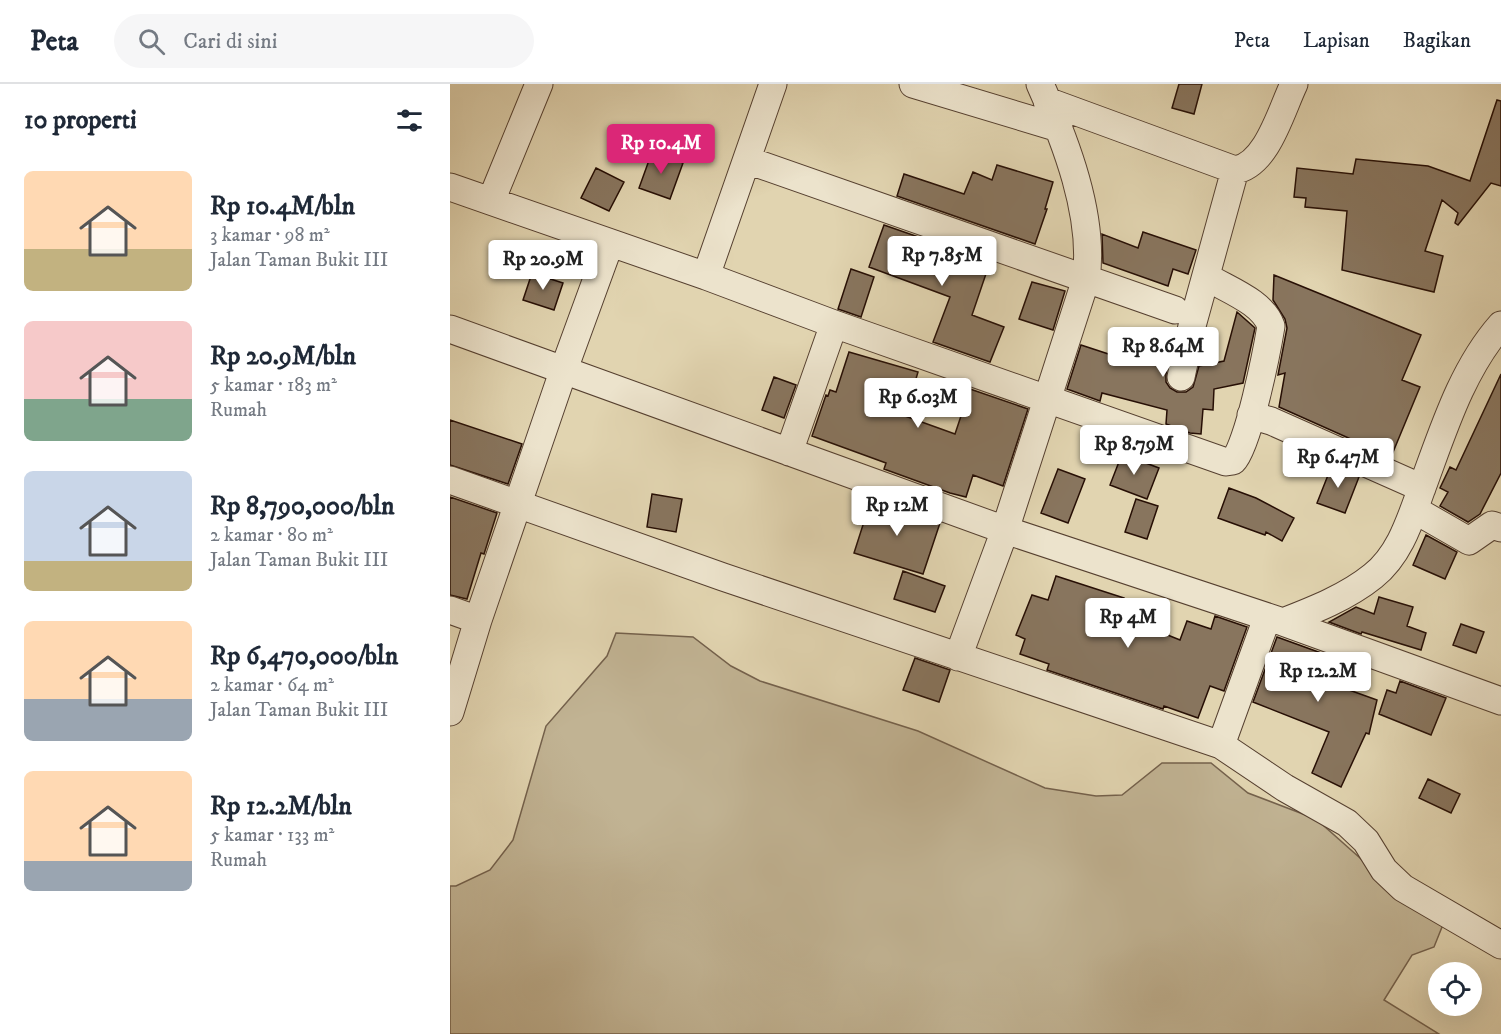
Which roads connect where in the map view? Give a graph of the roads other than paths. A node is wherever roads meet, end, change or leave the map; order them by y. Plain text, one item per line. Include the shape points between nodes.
1 (539, 84) edge
2 (773, 84) edge
3 (912, 84) edge
4 (1294, 84) edge
5 (1043, 93) edge
6 (1059, 128) junction
7 (747, 160) junction
8 (1235, 170) junction
9 (450, 187) edge
10 (491, 201) junction
11 (610, 243) junction
12 (706, 276) junction
13 (1207, 277) junction
14 (1086, 279) junction
15 (1175, 310) dead end
16 (834, 324) junction
17 (1501, 326) edge
18 (450, 329) edge
19 (564, 369) junction
20 (1181, 377) dead end
21 (1047, 399) junction
22 (1251, 415) junction
23 (789, 452) junction
24 (450, 480) edge
25 (1418, 499) junction
26 (519, 504) junction
27 (1501, 528) edge
28 (1005, 530) junction
29 (450, 610) edge
30 (478, 620) junction
31 (1275, 620) junction
32 (958, 657) junction
33 (1501, 701) edge
34 (450, 712) edge
35 (1221, 745) junction
36 (1501, 945) edge

1 - 10 street
2 - 7 street
3 - 6 street
4 - 8 street via 1256,160
5 - 6 street
5 - 8 street
6 - 14 street via 1083,217 1089,259
7 - 12 street
7 - 14 street
8 - 13 street
9 - 10 street
10 - 11 street
11 - 12 street
11 - 19 street
12 - 16 street
13 - 20 street
13 - 22 street via 1262,311 1271,326
14 - 15 street
14 - 21 street
16 - 21 street
16 - 23 street
17 - 25 street via 1461,388
18 - 19 street
19 - 23 street
19 - 26 street
21 - 22 street via 1226,462 1239,454
21 - 28 street
22 - 25 street via 1271,421
23 - 28 street
24 - 26 street
25 - 27 street via 1468,541 1492,525
25 - 31 street via 1393,553 1374,575 1321,606
26 - 30 street
26 - 32 street
28 - 31 street
28 - 32 street
29 - 30 street
30 - 34 street
31 - 33 street
31 - 35 street
32 - 35 street
35 - 36 street via 1352,828 1403,888

